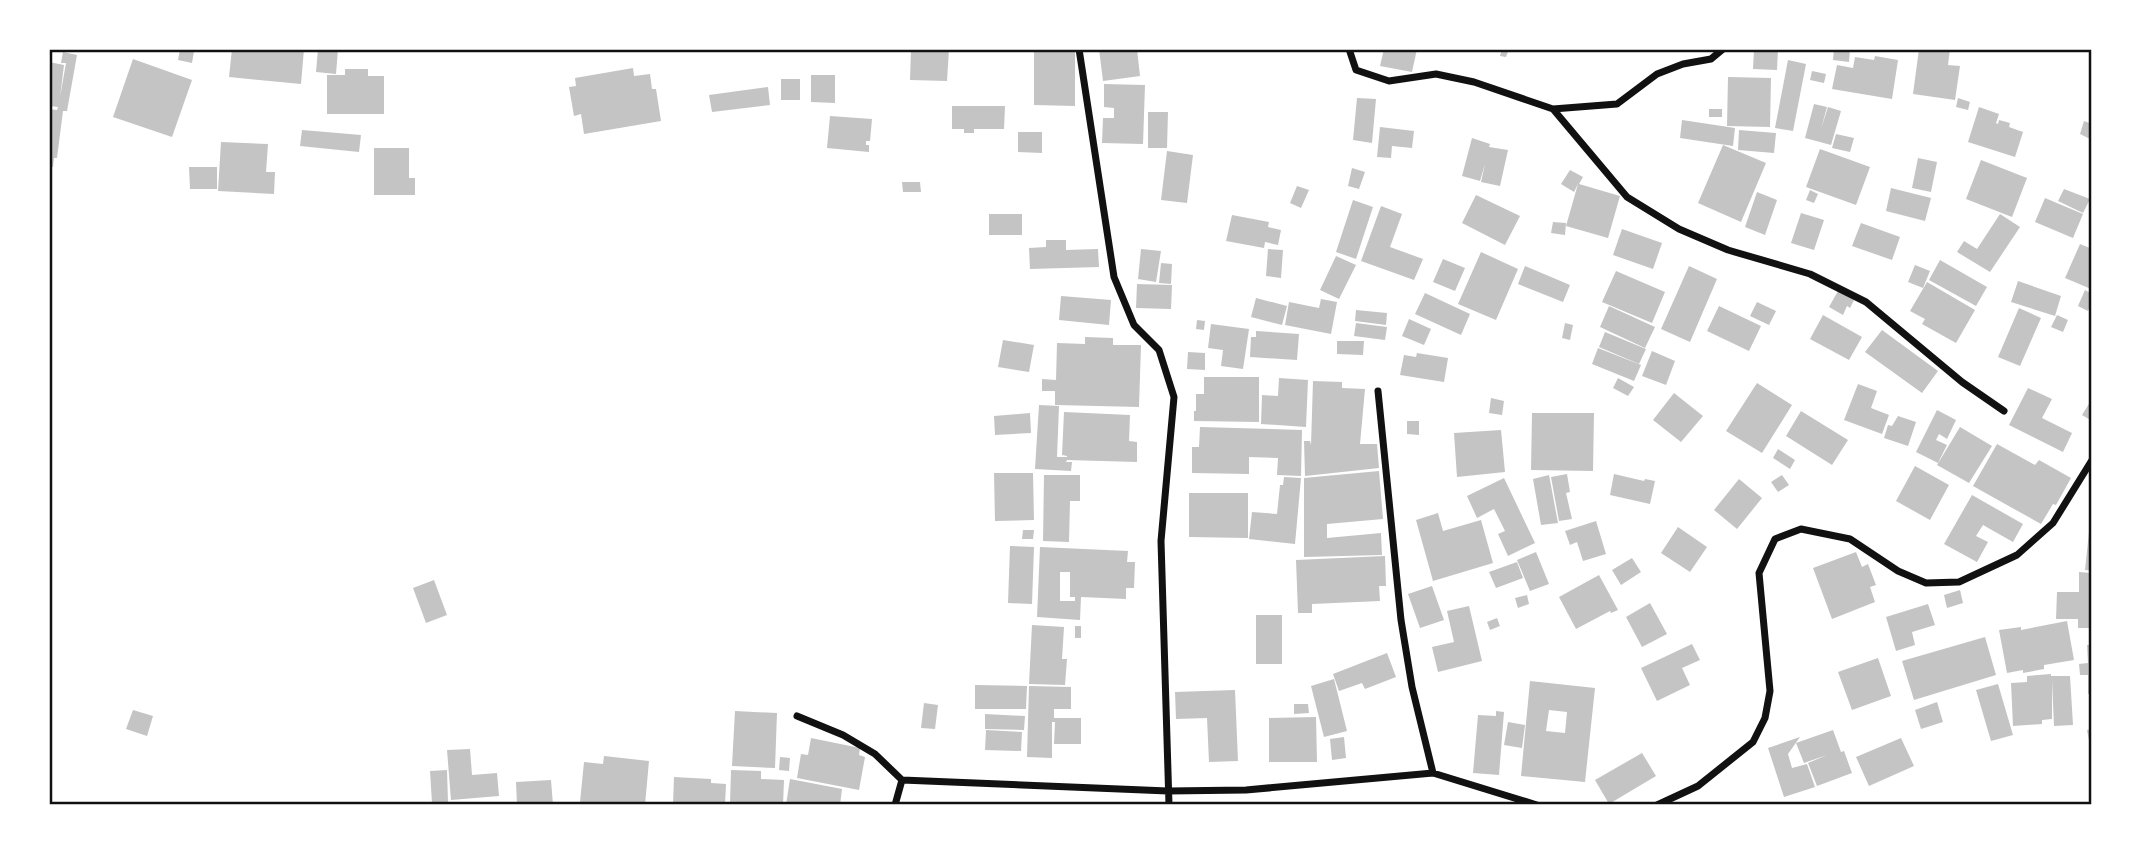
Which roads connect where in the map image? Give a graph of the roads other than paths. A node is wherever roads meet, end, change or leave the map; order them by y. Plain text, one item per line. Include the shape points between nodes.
1 (1079, 49) edge
2 (1349, 49) edge
3 (1723, 49) edge
4 (1553, 109) junction
5 (1378, 391) dead end
6 (2004, 411) dead end
7 (2092, 460) edge
8 (797, 716) dead end
9 (1433, 773) junction
10 (902, 780) junction
11 (1168, 791) junction
12 (895, 805) edge
13 (1169, 805) edge
14 (1537, 805) edge
15 (1657, 805) edge

1 - 11 street via 1114,277 1134,325 1159,350 1174,397 1161,541
2 - 4 street via 1356,70 1389,81 1436,74
3 - 4 street via 1712,59 1657,74 1616,104
4 - 6 street via 1628,197 1679,229 1728,250 1810,274 1866,302
5 - 9 street via 1401,620
7 - 15 street via 2053,523 2017,555 1959,582 1926,583 1850,540 1801,529 1775,540 1759,573 1770,691 1765,718 1753,742 1698,786
8 - 10 street via 843,734 875,754
9 - 11 street via 1246,790
9 - 14 street
10 - 11 street
10 - 12 street
11 - 13 street

